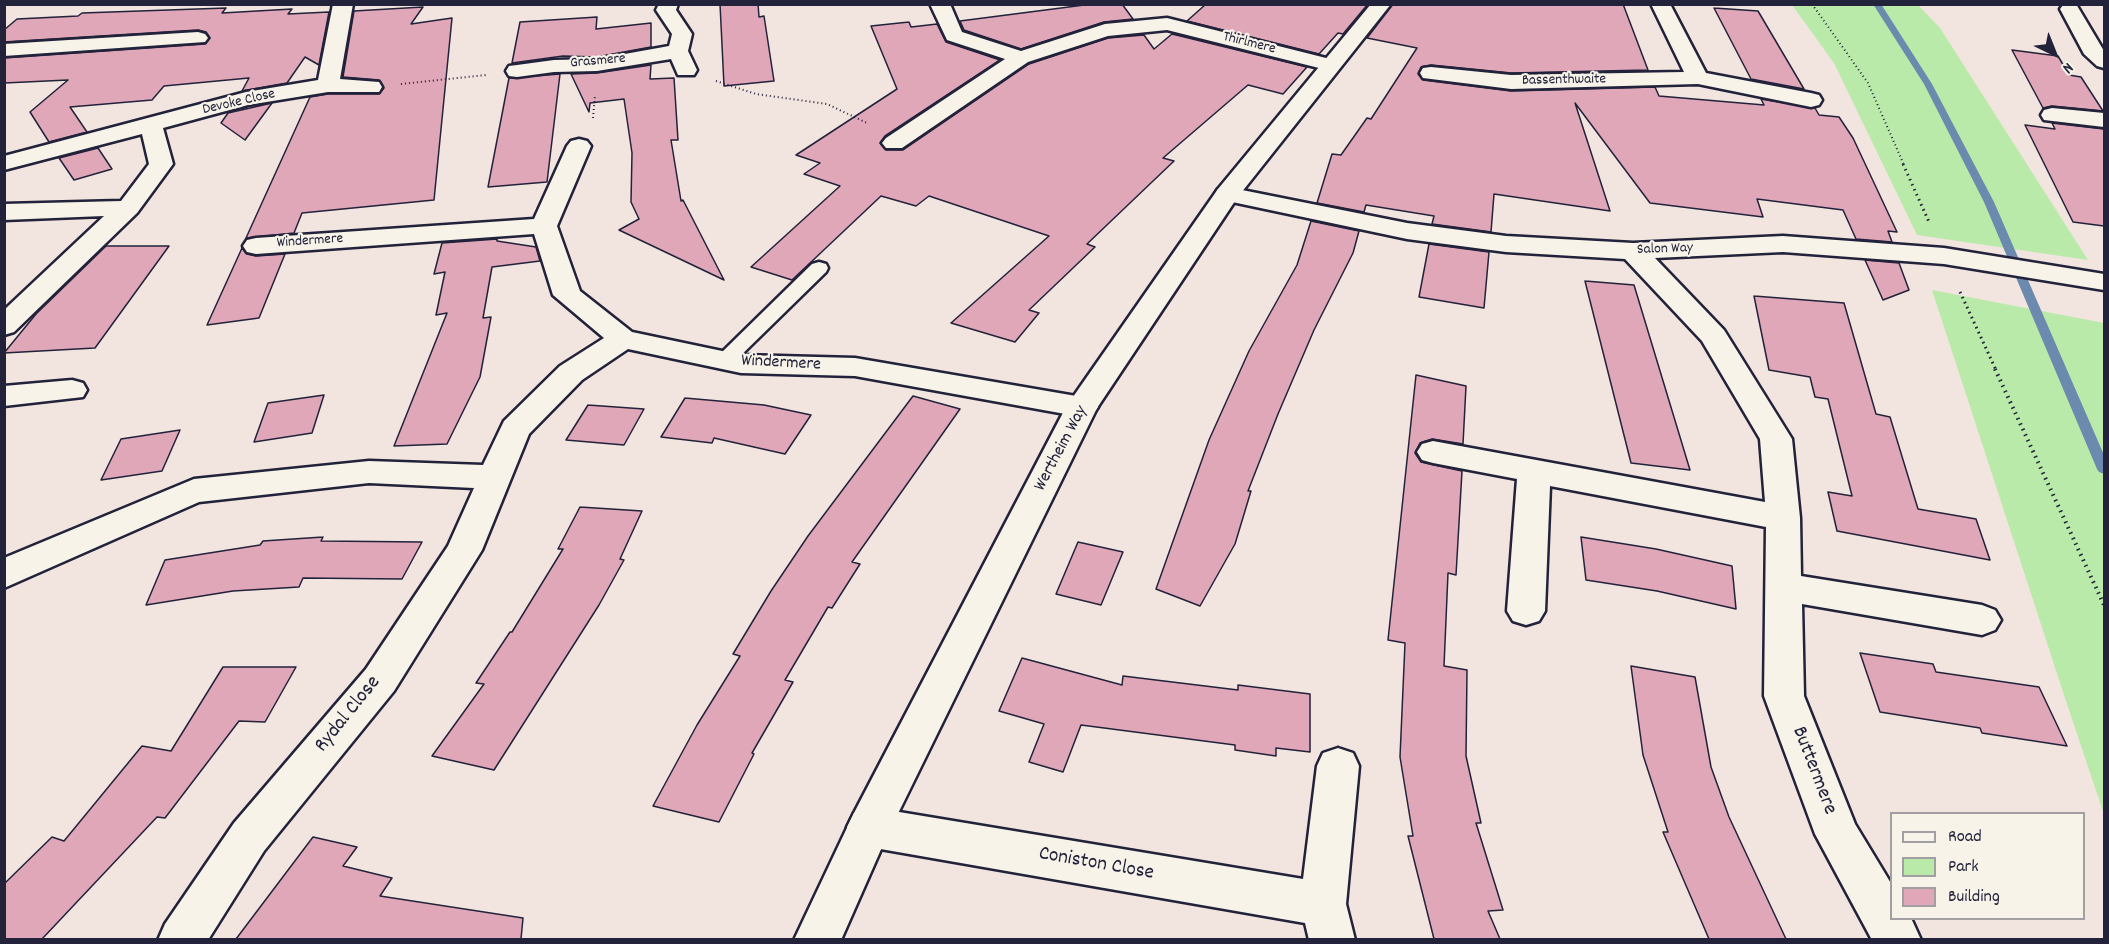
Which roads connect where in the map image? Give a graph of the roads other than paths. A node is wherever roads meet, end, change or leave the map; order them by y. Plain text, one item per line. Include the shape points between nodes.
1 (343, 4) edge
2 (669, 4) edge
3 (940, 4) edge
4 (1154, 4) edge
5 (1382, 4) edge
6 (1660, 4) edge
7 (2070, 9) dead end
8 (1167, 24) junction
9 (198, 38) dead end
10 (4, 50) edge
11 (678, 51) junction
12 (1021, 58) junction
13 (2104, 62) edge
14 (1331, 65) junction
15 (517, 71) road end
16 (687, 71) road end
17 (1431, 73) dead end
18 (1698, 78) junction
19 (328, 85) junction
20 (371, 87) road end
21 (1811, 100) dead end
22 (2052, 115) dead end
23 (2104, 120) edge
24 (151, 124) junction
25 (897, 141) road end
26 (579, 146) road end
27 (4, 163) edge
28 (1227, 194) junction
29 (128, 208) junction
30 (4, 212) edge
31 (544, 225) junction
32 (256, 246) dead end
33 (1633, 251) junction
34 (819, 268) dead end
35 (2104, 282) edge
36 (4, 326) edge
37 (623, 339) junction
38 (725, 360) junction
39 (72, 390) dead end
40 (4, 396) edge
41 (1082, 408) junction
42 (1433, 452) dead end
43 (1534, 471) junction
44 (495, 477) junction
45 (1783, 518) junction
46 (4, 575) edge
47 (1783, 587) junction
48 (1526, 611) dead end
49 (1982, 620) dead end
50 (1338, 766) dead end
51 (869, 827) junction
52 (1327, 922) edge
53 (181, 939) edge
54 (817, 939) edge
55 (1898, 939) edge

1 - 19 street
2 - 11 street via 666,10 682,34
3 - 12 street via 954,36
4 - 8 street
5 - 14 street, Wertheim Way
6 - 18 street
7 - 13 street via 2091,50
8 - 12 street, Thirlmere via 1105,30
8 - 14 street, Thirlmere
9 - 10 street via 154,35
11 - 15 street, Grasmere via 597,65
11 - 16 street
12 - 25 street, Thirlmere
14 - 28 street, Wertheim Way
17 - 18 street, Bassenthwaite via 1511,82
18 - 21 street, Bassenthwaite
19 - 20 street, Devoke Close
19 - 24 street, Devoke Close via 246,99
22 - 23 street
24 - 27 street, Devoke Close
24 - 29 street via 161,164
26 - 31 street
28 - 33 street, Salon Way via 1407,231 1506,244
28 - 41 street, Wertheim Way
29 - 30 street
29 - 36 street
31 - 32 street, Windermere
31 - 37 street, Windermere via 567,295
33 - 35 street, Salon Way via 1783,244 1954,257
33 - 45 street, Buttermere via 1714,336 1776,438
34 - 38 lane
37 - 38 street, Windermere
37 - 44 street, Rydal Close via 571,373 515,429
38 - 41 street, Windermere via 741,364 855,367
39 - 40 street
41 - 51 street, Wertheim Way
42 - 43 street
43 - 45 street
43 - 48 street
44 - 46 street via 369,472 194,491
44 - 53 street, Rydal Close via 464,550 380,680 249,837
45 - 47 street, Buttermere
47 - 49 street
47 - 55 street, Buttermere via 1784,696 1837,834
50 - 52 street, Coniston Close
51 - 52 street, Coniston Close
51 - 54 street, Wertheim Way

